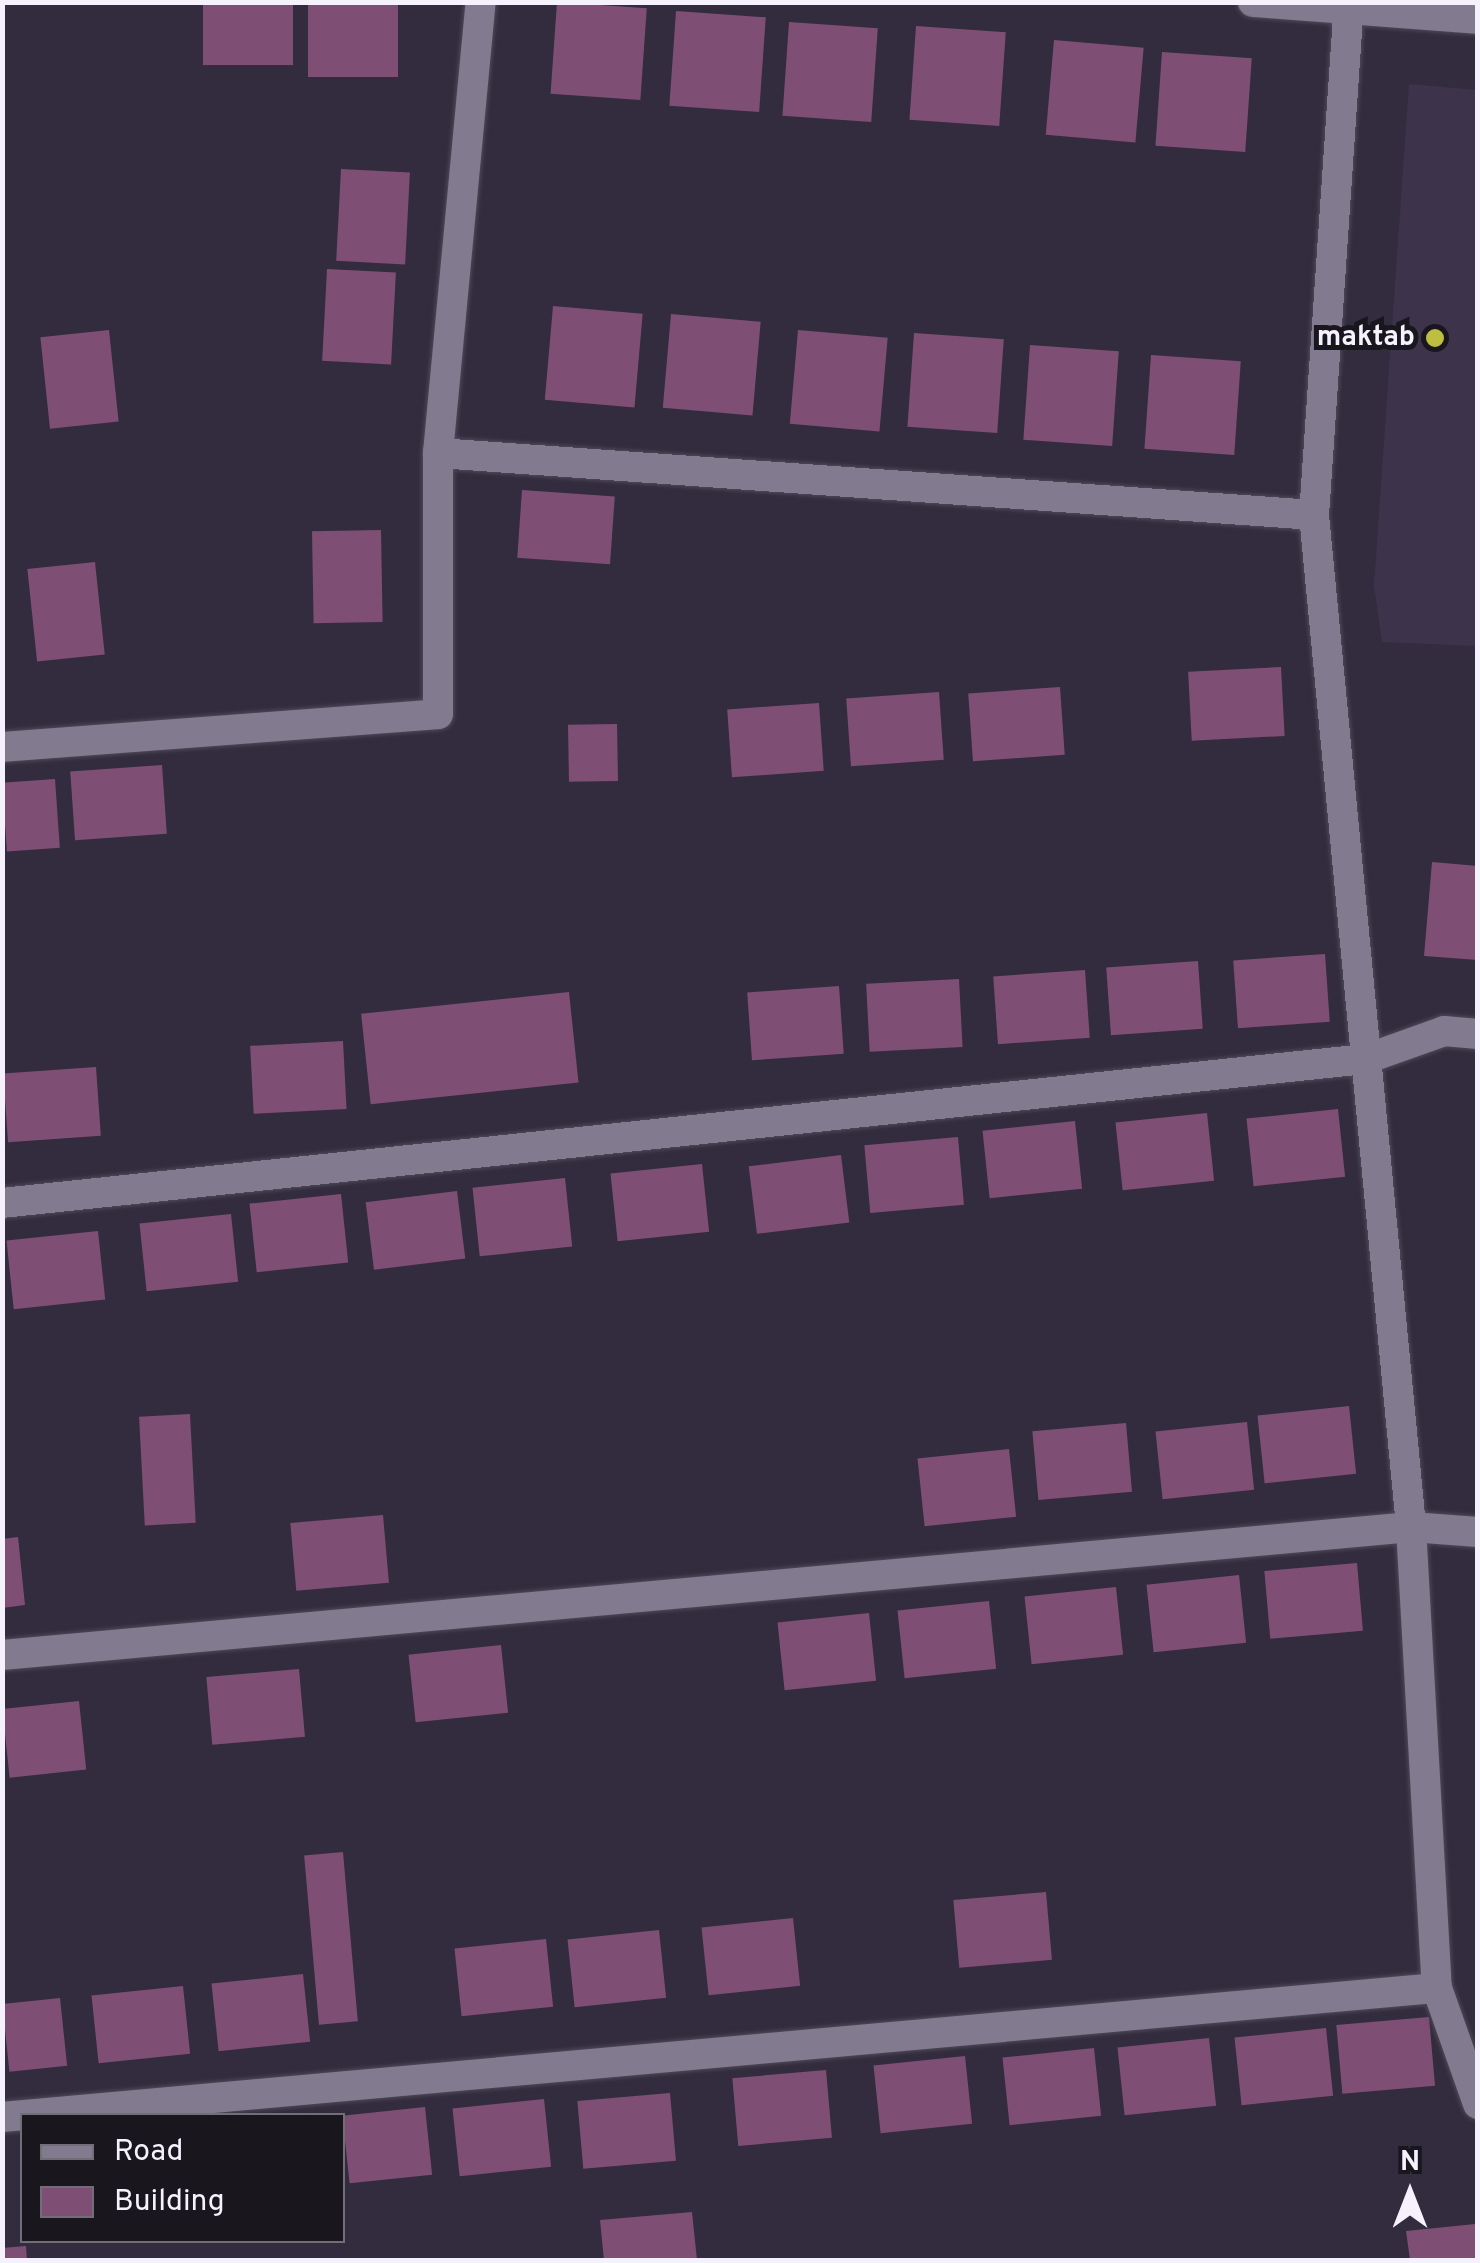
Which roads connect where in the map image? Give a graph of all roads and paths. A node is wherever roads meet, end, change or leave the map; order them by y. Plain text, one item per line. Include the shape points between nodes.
1 (481, 2) edge
2 (1253, 2) edge
3 (1348, 6) edge
4 (1478, 19) edge
5 (438, 453) junction
6 (1314, 515) junction
7 (2, 747) edge
8 (1478, 1034) edge
9 (1366, 1058) junction
10 (2, 1203) edge
11 (1412, 1528) junction
12 (1478, 1532) edge
13 (2, 1655) edge
14 (1437, 1988) junction
15 (1478, 2104) edge
16 (46, 2113) edge

1 - 5 street
2 - 3 street
3 - 4 street
3 - 6 street
5 - 6 street
5 - 7 street via 438,714
6 - 9 street
8 - 9 street via 1444,1031
9 - 10 street
9 - 11 street
11 - 12 street
11 - 13 street
11 - 14 street
14 - 15 street
14 - 16 street

